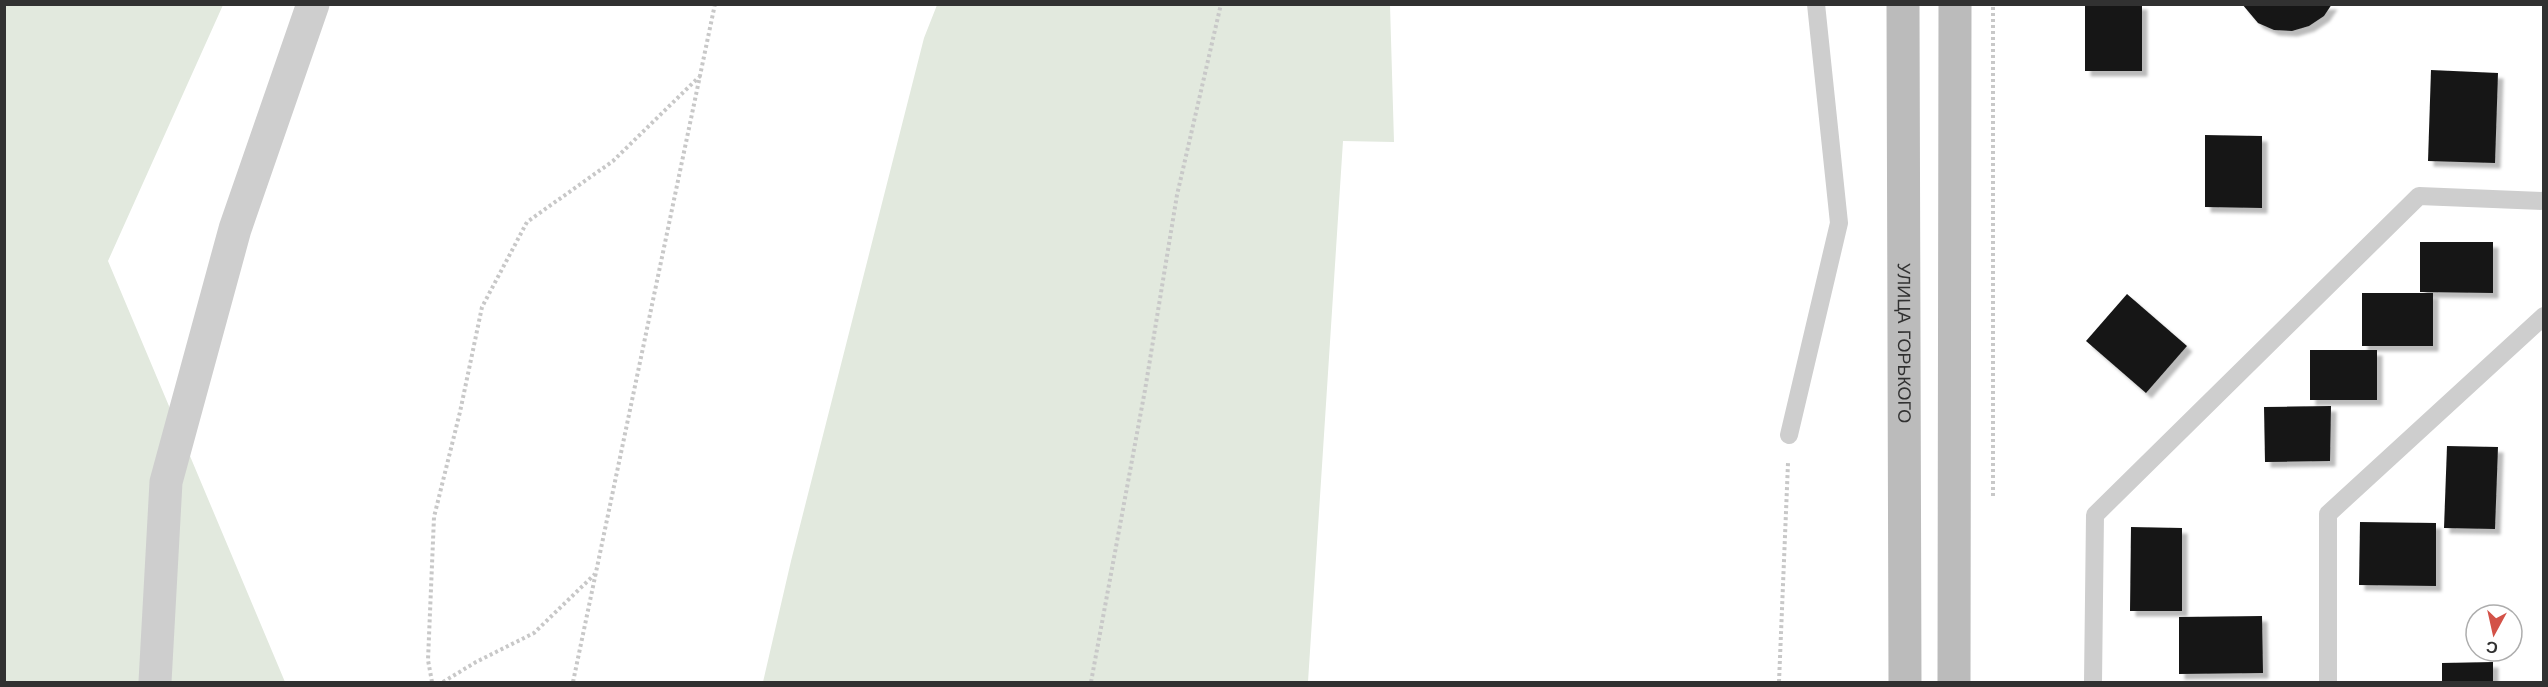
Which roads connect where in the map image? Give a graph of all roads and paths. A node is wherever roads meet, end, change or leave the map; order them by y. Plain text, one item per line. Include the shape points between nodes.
1 (313, 4) edge
2 (715, 4) edge
3 (1221, 4) edge
4 (1816, 4) edge
5 (1903, 4) edge
6 (1955, 4) edge
7 (1993, 4) edge
8 (700, 76) junction
9 (2544, 201) edge
10 (2544, 316) edge
11 (1789, 435) joint
12 (1993, 496) dead end
13 (596, 573) junction
14 (155, 682) edge
15 (432, 682) edge
16 (443, 682) edge
17 (573, 682) edge
18 (1091, 682) edge
19 (1779, 682) edge
20 (1905, 682) edge
21 (1954, 682) edge
22 (2093, 682) edge
23 (2328, 682) edge

1 - 14 street via 236,229 166,482
2 - 8 path
3 - 18 path via 1177,195
4 - 11 lane via 1839,223
5 - 20 main road, УЛИЦА ГОРЬКОГО
6 - 21 main road
7 - 12 path
8 - 13 path
8 - 15 path via 613,161 527,222 482,307 434,517 428,660
9 - 22 lane via 2419,196 2095,515
10 - 23 lane via 2328,514
11 - 19 path
13 - 16 path via 534,633
13 - 17 path

